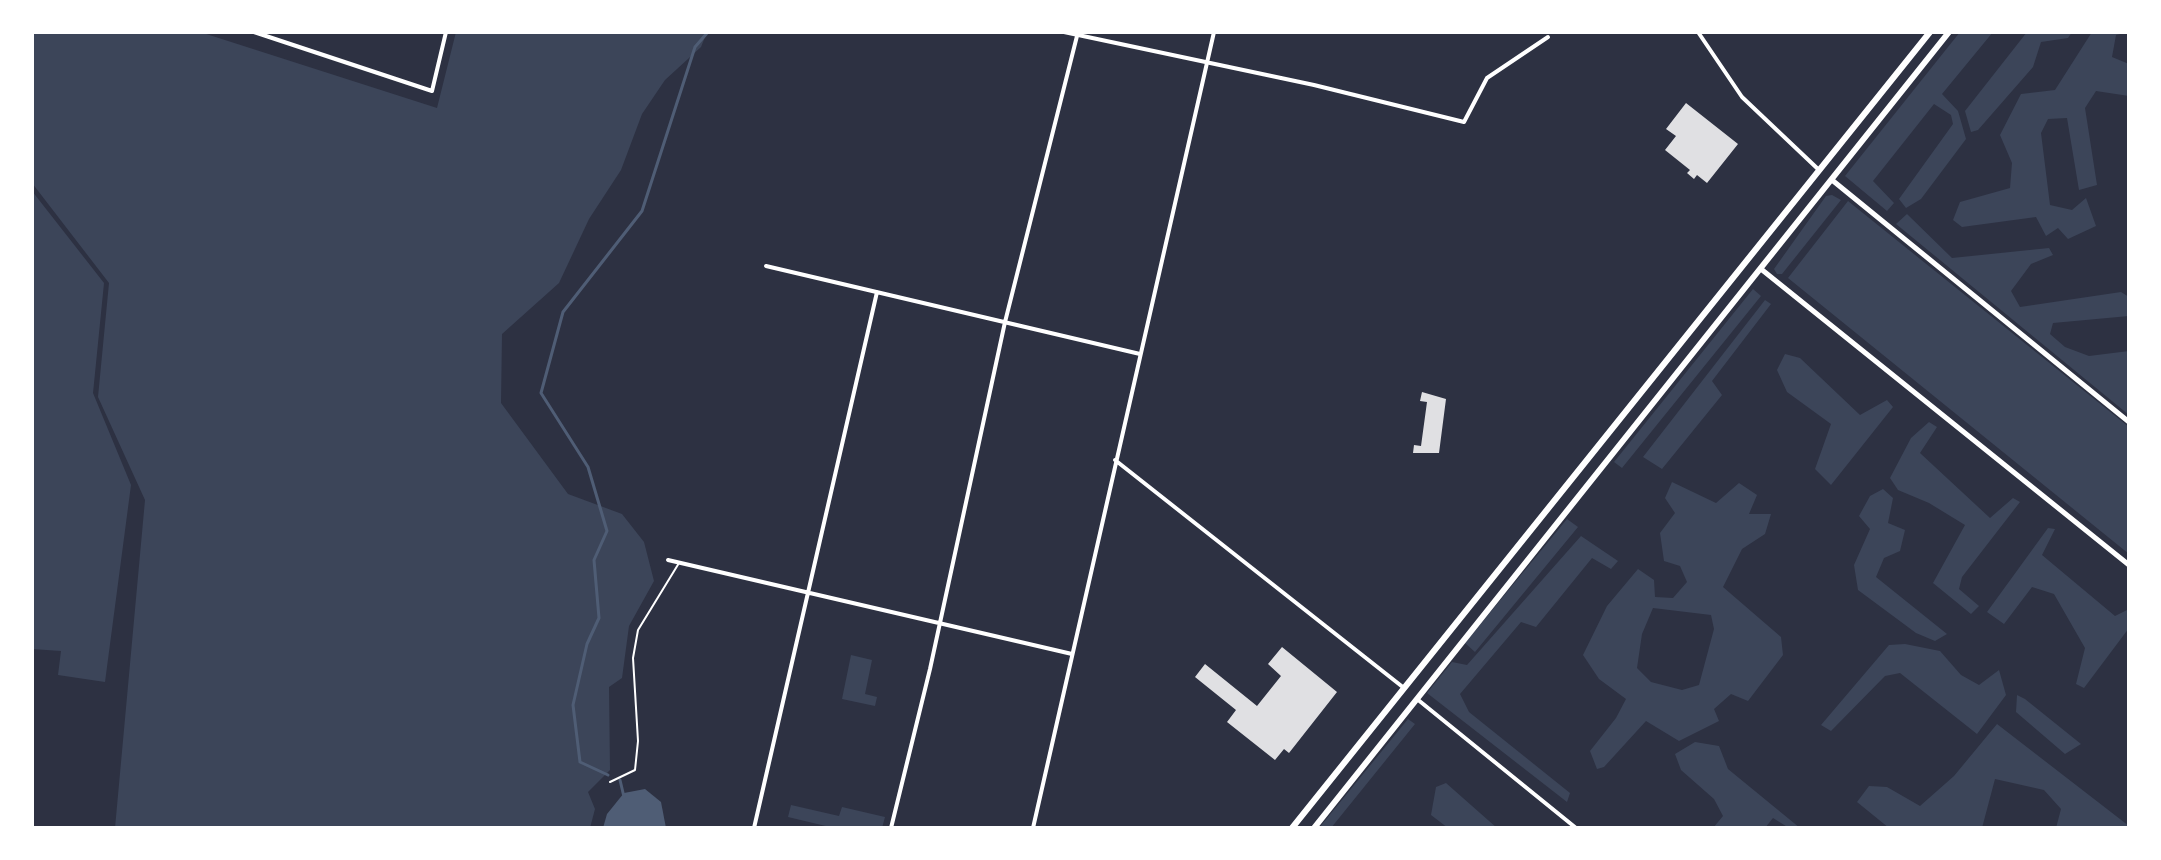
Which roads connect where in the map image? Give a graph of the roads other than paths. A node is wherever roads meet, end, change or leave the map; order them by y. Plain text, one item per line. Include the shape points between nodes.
1 (254, 32) edge
2 (446, 32) edge
3 (1064, 32) edge
4 (1214, 32) edge
5 (1698, 32) edge
6 (1930, 32) edge
7 (1949, 32) edge
8 (1078, 34) edge
9 (1548, 37) dead end
10 (1206, 64) junction
11 (1819, 170) junction
12 (1832, 180) junction
13 (1750, 257) junction
14 (766, 266) dead end
15 (1761, 269) junction
16 (877, 292) junction
17 (1005, 322) junction
18 (1140, 354) junction
19 (2129, 422) edge
20 (1115, 460) junction
21 (668, 560) dead end
22 (679, 563) junction
23 (2129, 565) edge
24 (810, 593) junction
25 (939, 622) junction
26 (1072, 654) junction
27 (1404, 688) junction
28 (1417, 699) junction
29 (610, 782) dead end
30 (754, 828) edge
31 (891, 828) edge
32 (1033, 828) edge
33 (1292, 828) edge
34 (1314, 828) edge
35 (1576, 828) edge

1 - 2 street via 432,91
3 - 8 street
4 - 10 street
5 - 11 street via 1742,97
6 - 11 main road
7 - 12 main road
8 - 10 street
8 - 17 street
9 - 10 street via 1487,78 1464,122
10 - 18 street
11 - 12 main road
11 - 13 main road
12 - 15 main road
12 - 19 street
13 - 15 main road
13 - 27 main road
14 - 16 street
15 - 23 street
15 - 28 main road
16 - 17 street
16 - 24 street
17 - 18 street
17 - 25 street
18 - 20 street
20 - 26 street
20 - 27 street
21 - 22 street
22 - 24 street
22 - 29 lane via 638,630 633,658 635,770
24 - 25 street
24 - 30 street
25 - 26 street
25 - 31 street
26 - 32 street
27 - 28 main road
27 - 33 main road
28 - 34 main road
28 - 35 street

